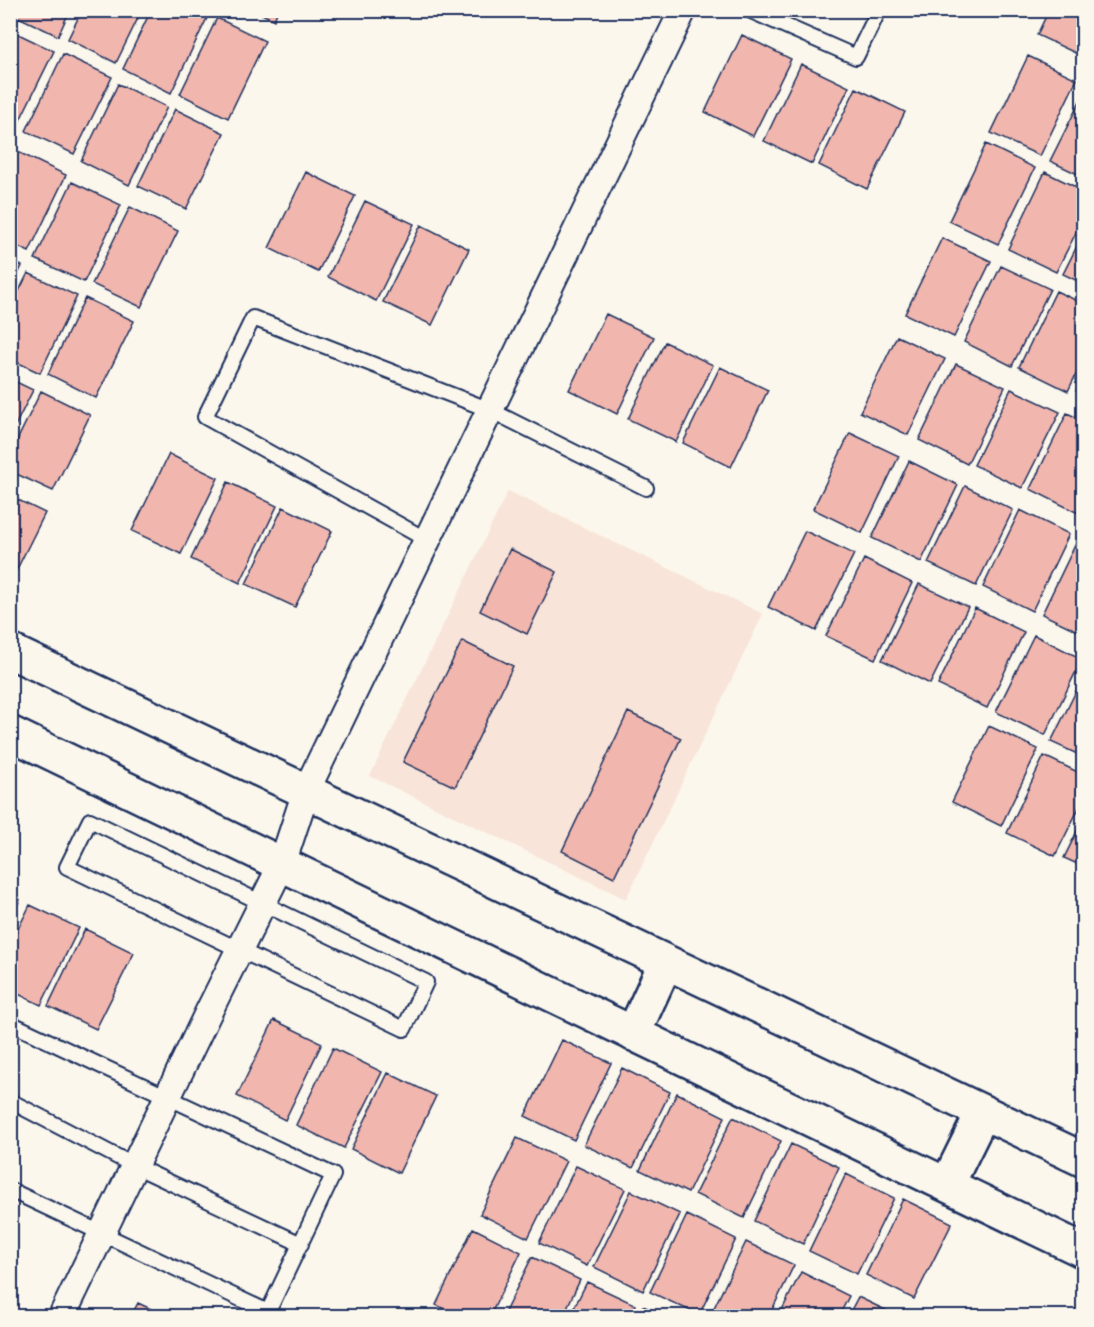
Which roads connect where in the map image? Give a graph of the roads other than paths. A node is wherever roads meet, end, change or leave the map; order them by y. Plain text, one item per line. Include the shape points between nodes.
1 (683, 10) edge
2 (749, 10) edge
3 (879, 10) edge
4 (490, 410) junction
5 (646, 488) dead end
6 (427, 540) junction
7 (10, 651) edge
8 (10, 733) edge
9 (306, 791) junction
10 (282, 864) junction
11 (262, 903) junction
12 (239, 950) junction
13 (666, 962) junction
14 (10, 1023) edge
15 (633, 1034) junction
16 (168, 1097) junction
17 (10, 1101) edge
18 (983, 1112) junction
19 (1083, 1160) edge
20 (135, 1166) junction
21 (947, 1185) junction
22 (10, 1190) edge
23 (102, 1233) junction
24 (301, 1244) junction
25 (1083, 1251) edge
26 (62, 1317) edge

1 - 4 street
2 - 3 lane via 856,57
4 - 5 lane
4 - 6 street
4 - 6 lane via 253,318 228,368 205,417
6 - 9 street
7 - 9 street
8 - 10 street
9 - 10 street
9 - 13 street
10 - 11 street
10 - 15 street
11 - 12 street
11 - 12 lane via 426,982 404,1029
11 - 12 lane via 90,820 67,867
12 - 16 street
13 - 15 street
13 - 18 street
14 - 16 lane
15 - 21 street
16 - 20 street
16 - 24 lane via 333,1175
17 - 20 lane
18 - 19 street
18 - 21 street
20 - 23 street
20 - 24 lane
21 - 25 street
22 - 23 lane
23 - 24 lane via 268,1312
23 - 26 street

